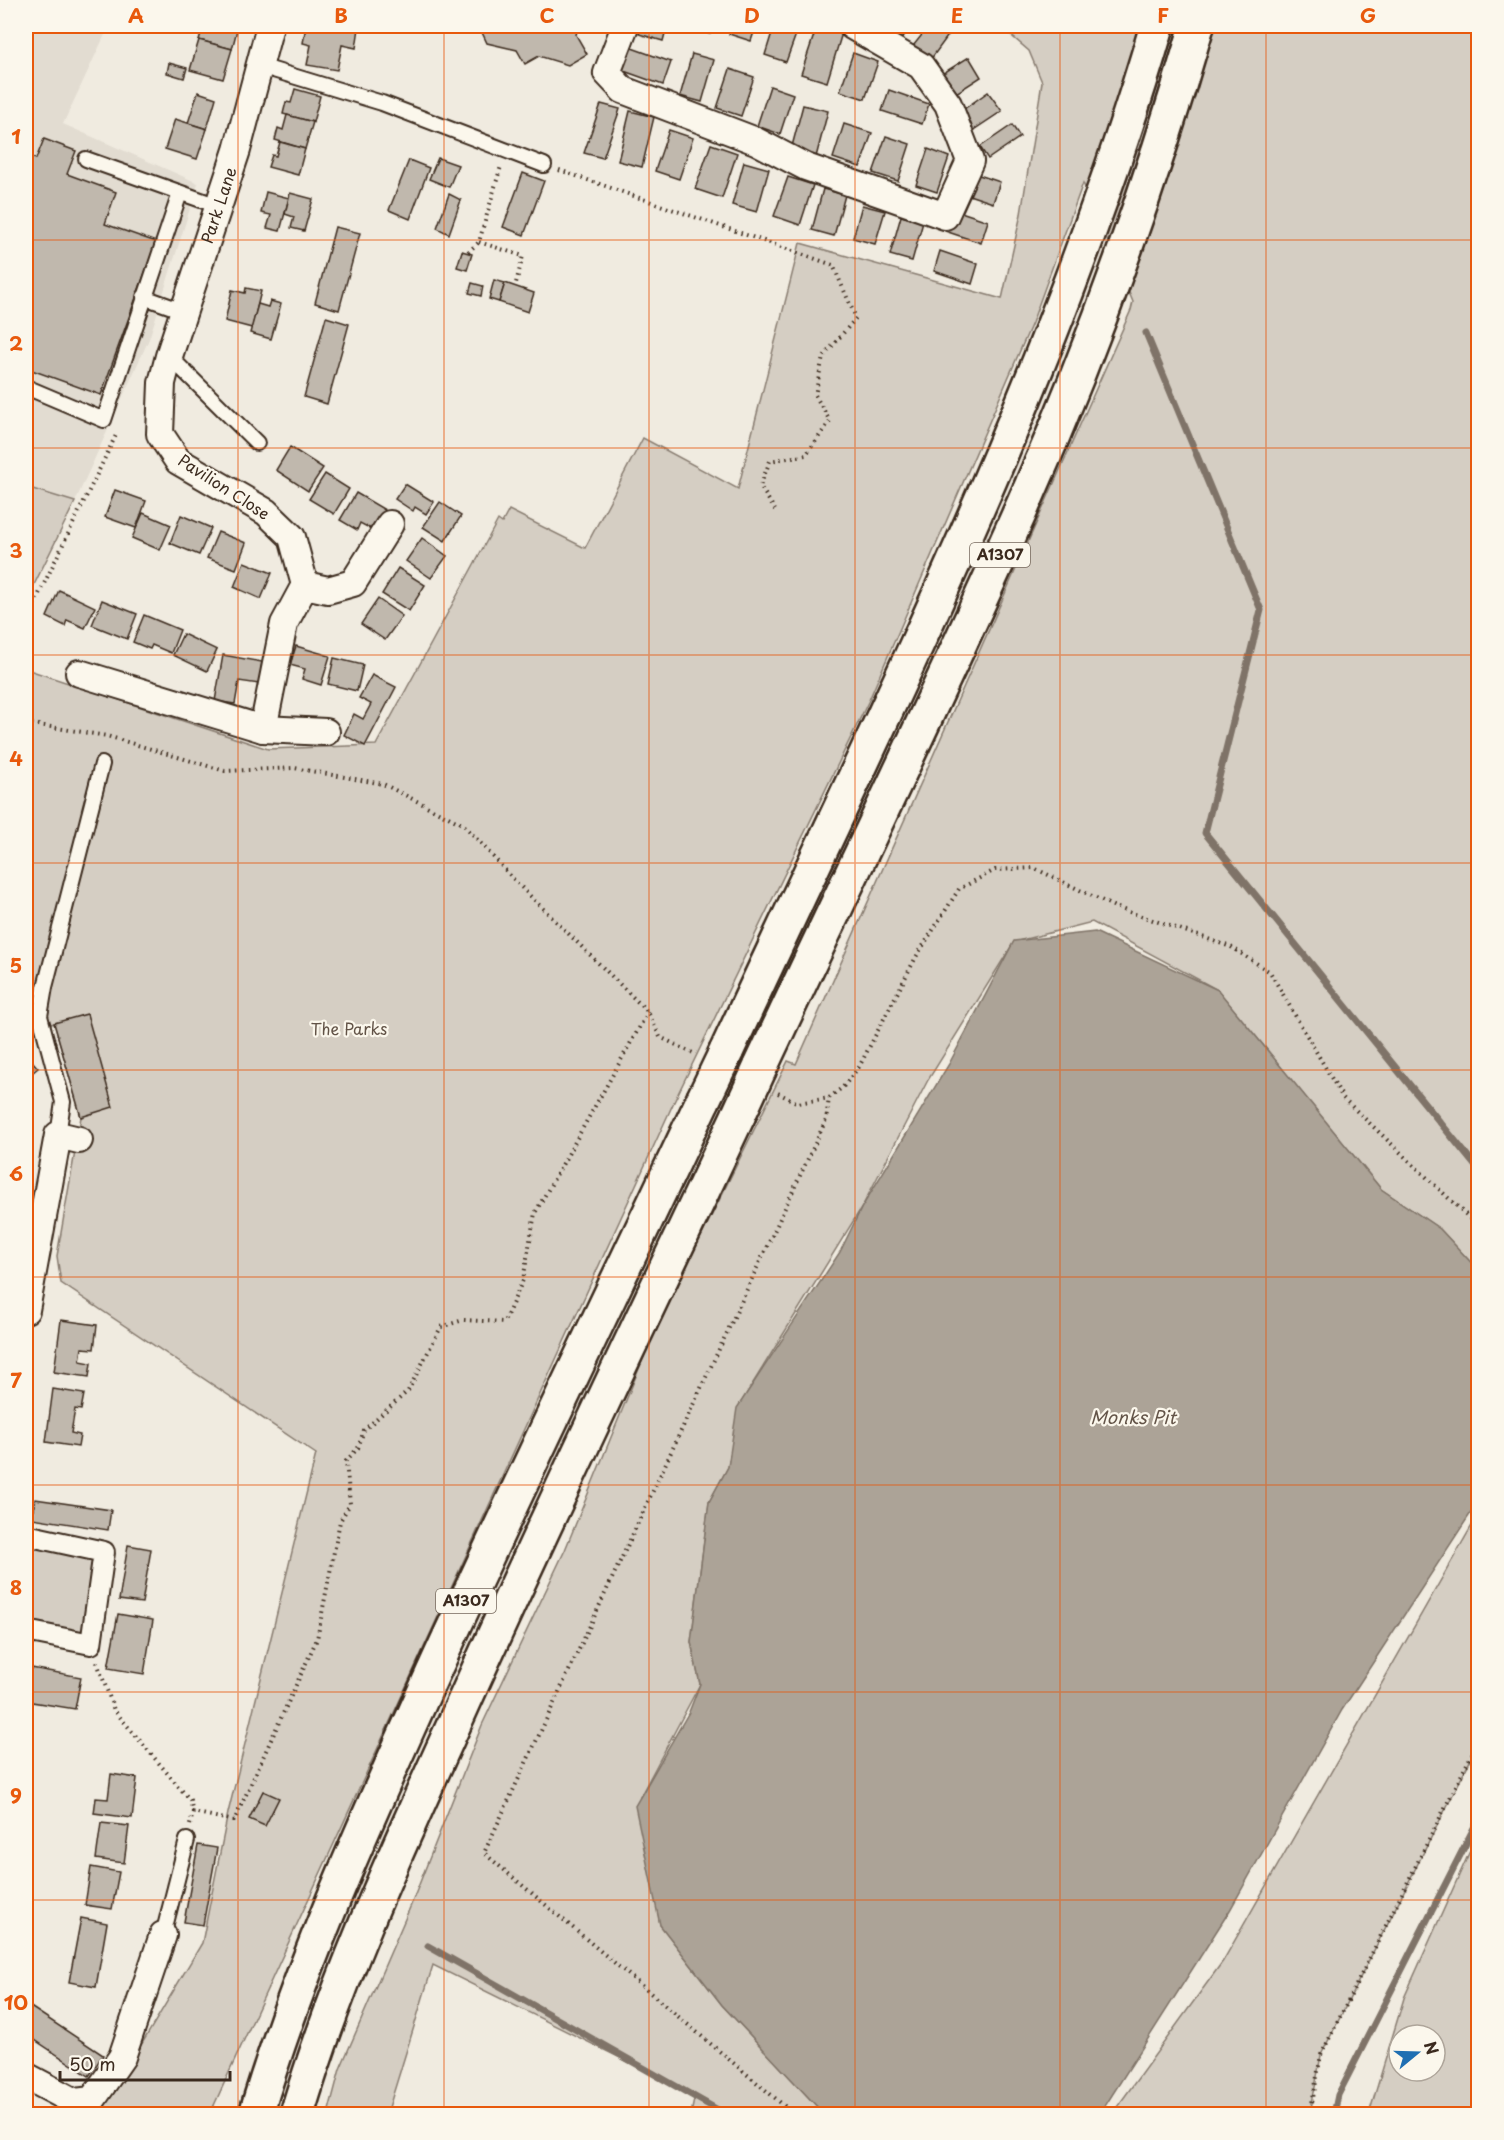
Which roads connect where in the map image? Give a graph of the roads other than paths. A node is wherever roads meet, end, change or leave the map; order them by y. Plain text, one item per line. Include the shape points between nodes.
1 (270, 26) edge
2 (625, 26) edge
3 (852, 26) edge
4 (1157, 26) edge
5 (1197, 26) edge
6 (260, 66) junction
7 (86, 159) dead end
8 (544, 165) road end
9 (180, 193) junction
10 (218, 206) junction
11 (144, 297) junction
12 (183, 311) junction
13 (169, 356) junction
14 (162, 383) joint
15 (26, 387) edge
16 (257, 442) dead end
17 (390, 525) dead end
18 (304, 585) junction
19 (79, 672) dead end
20 (263, 729) junction
21 (326, 732) dead end
22 (102, 764) dead end
23 (69, 1138) joint
24 (26, 1310) edge
25 (26, 1535) edge
26 (26, 1631) edge
27 (187, 1840) road end
28 (163, 1935) joint
29 (26, 2076) edge
30 (255, 2115) edge
31 (297, 2115) edge

1 - 6 street, Park Lane
2 - 3 street via 607,73 623,90 756,141 806,167 945,216 970,161 948,104 921,66
4 - 30 main road, A1307, bridge via 1094,214 978,509 714,1054 703,1100 384,1781 323,1924
5 - 31 main road, A1307, bridge via 1136,215 1021,510 768,1079 739,1114 509,1600 361,1937
6 - 8 lane via 382,103
6 - 10 street, Park Lane
7 - 9 lane
9 - 10 lane
9 - 11 lane
10 - 12 street, Park Lane
11 - 12 lane
11 - 15 lane via 104,420
12 - 13 street, Park Lane
13 - 14 street, Park Lane
13 - 16 lane
14 - 18 street, Pavilion Close via 160,434 178,460 266,512 292,537
17 - 18 street via 353,583 328,590
18 - 20 street via 284,624
19 - 20 street
20 - 21 street
22 - 23 lane via 40,1016
23 - 24 street
25 - 26 street via 104,1552 91,1644
27 - 28 lane
28 - 29 street via 122,2057 92,2100 75,2102

